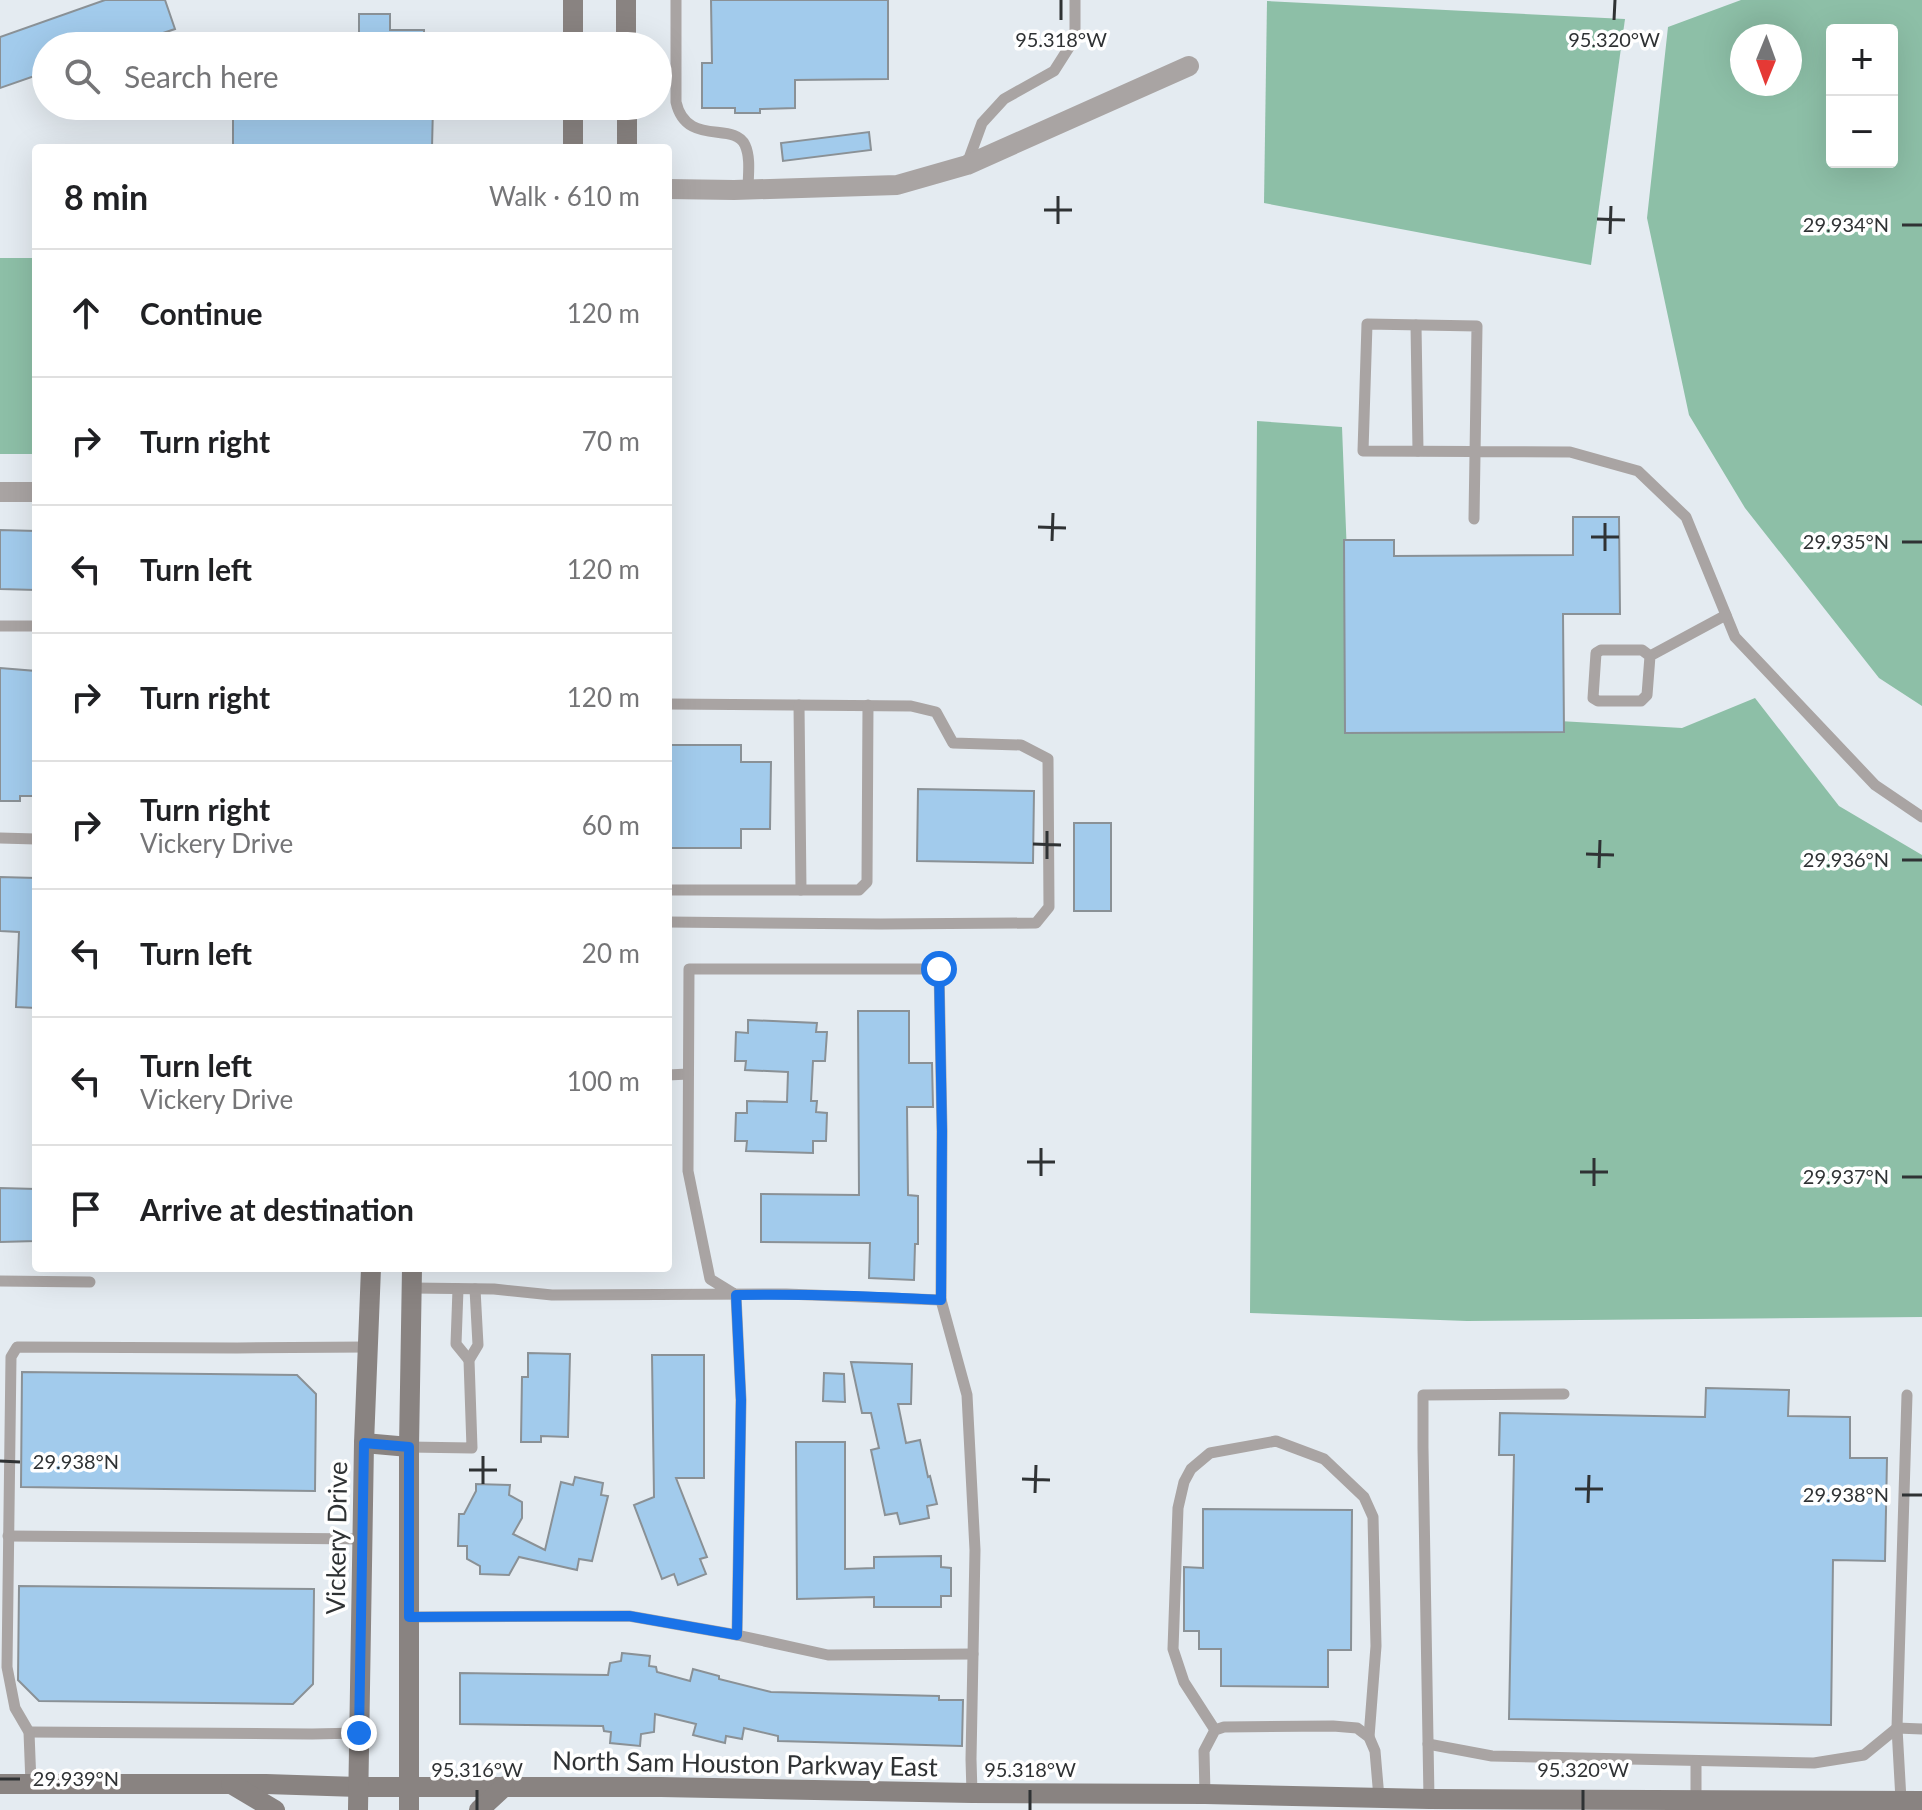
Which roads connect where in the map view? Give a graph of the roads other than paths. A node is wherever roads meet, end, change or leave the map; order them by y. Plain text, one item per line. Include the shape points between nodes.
1 (573, 0) edge
2 (626, 0) edge
3 (676, 0) edge
4 (1075, 0) edge
5 (573, 32) edge
6 (626, 32) edge
7 (1189, 66) dead end
8 (573, 120) edge
9 (627, 120) edge
10 (573, 144) edge
11 (627, 144) edge
12 (967, 165) junction
13 (672, 189) edge
14 (748, 190) junction
15 (1416, 325) junction
16 (1418, 451) junction
17 (1476, 451) junction
18 (0, 492) edge
19 (32, 492) edge
20 (1474, 519) dead end
21 (1726, 615) junction
22 (0, 626) edge
23 (32, 626) edge
24 (1650, 656) junction
25 (672, 704) edge
26 (799, 705) junction
27 (868, 705) junction
28 (1922, 817) edge
29 (0, 838) edge
30 (32, 839) edge
31 (672, 890) edge
32 (801, 890) junction
33 (672, 922) edge
34 (688, 1074) junction
35 (672, 1075) edge
36 (371, 1272) edge
37 (412, 1278) edge
38 (0, 1281) edge
39 (90, 1282) dead end
40 (458, 1289) junction
41 (475, 1289) junction
42 (736, 1295) junction
43 (941, 1300) junction
44 (368, 1347) junction
45 (469, 1360) junction
46 (1564, 1394) dead end
47 (1907, 1395) dead end
48 (364, 1443) junction
49 (409, 1447) junction
50 (8, 1536) junction
51 (363, 1539) junction
52 (409, 1617) junction
53 (737, 1635) junction
54 (973, 1654) junction
55 (1897, 1728) junction
56 (1922, 1729) edge
57 (1215, 1730) junction
58 (29, 1732) junction
59 (359, 1733) junction
60 (1369, 1737) junction
61 (1428, 1744) junction
62 (1696, 1761) junction
63 (0, 1784) edge
64 (31, 1784) junction
65 (231, 1784) junction
66 (409, 1786) junction
67 (505, 1786) junction
68 (358, 1787) junction
69 (972, 1793) junction
70 (1205, 1794) junction
71 (1379, 1798) junction
72 (1429, 1799) junction
73 (1696, 1801) junction
74 (1912, 1801) edge
75 (275, 1810) edge
76 (358, 1810) edge
77 (409, 1810) edge
78 (479, 1810) edge

1 - 5 main road
2 - 6 main road
3 - 14 lane via 679,114 695,128 740,138 747,157
4 - 12 lane via 1075,38 1054,71 1004,99 982,123
7 - 12 street
8 - 10 main road
9 - 11 main road
12 - 14 street via 897,185
13 - 14 street
15 - 16 lane
15 - 16 lane via 1367,324 1363,451
15 - 17 lane via 1477,326
16 - 17 lane
17 - 20 lane
17 - 21 lane via 1570,452 1638,471 1686,517
18 - 19 street
21 - 24 lane
21 - 28 lane via 1735,637 1875,785
22 - 23 lane
24 - 24 lane via 1647,695 1641,701 1593,698 1596,653 1642,650
25 - 26 lane
26 - 27 lane
26 - 32 lane
27 - 32 lane via 867,882 859,890
27 - 33 lane via 936,712 953,743 1021,745 1048,759 1049,907 1036,923
29 - 30 lane
31 - 32 lane
34 - 35 lane
34 - 42 lane via 688,1171 710,1279
34 - 43 lane via 689,969 939,969
36 - 44 main road, Vickery Drive
37 - 40 lane
37 - 49 main road
38 - 39 lane
40 - 41 lane
40 - 45 lane via 456,1344
41 - 42 lane via 552,1295
41 - 45 lane via 478,1345
42 - 43 lane
42 - 53 lane via 741,1400
43 - 54 lane via 967,1395 975,1550
44 - 48 main road, Vickery Drive
44 - 50 lane via 17,1347 11,1357
45 - 49 lane via 472,1448
46 - 61 lane via 1423,1395
47 - 55 lane
48 - 49 main road
48 - 51 main road, Vickery Drive
49 - 52 main road
50 - 51 lane
50 - 58 lane via 7,1667 15,1708
51 - 59 main road, Vickery Drive
52 - 53 lane via 629,1616
52 - 66 main road
53 - 54 lane via 828,1655
54 - 69 lane
55 - 56 lane
55 - 62 lane via 1864,1755 1814,1763
55 - 74 lane
57 - 60 lane via 1333,1726 1357,1728
57 - 60 lane via 1184,1682 1173,1649 1178,1508 1191,1469 1210,1453 1276,1441 1324,1459 1364,1497 1373,1517 1376,1646
57 - 70 lane via 1204,1751
58 - 59 lane
58 - 64 lane
59 - 68 main road, Vickery Drive
60 - 71 lane
61 - 62 lane via 1492,1756
61 - 72 lane
62 - 73 lane
63 - 64 main road, North Sam Houston Parkway East
64 - 65 main road, North Sam Houston Parkway East
65 - 68 main road, North Sam Houston Parkway East
65 - 75 main road
66 - 67 main road, North Sam Houston Parkway East
66 - 68 main road, North Sam Houston Parkway East
66 - 77 main road
67 - 69 main road, North Sam Houston Parkway East
67 - 78 main road
68 - 76 main road, Vickery Drive
69 - 70 main road, North Sam Houston Parkway East
70 - 71 main road, North Sam Houston Parkway East
71 - 72 main road, North Sam Houston Parkway East
72 - 73 main road, North Sam Houston Parkway East
73 - 74 main road, North Sam Houston Parkway East

